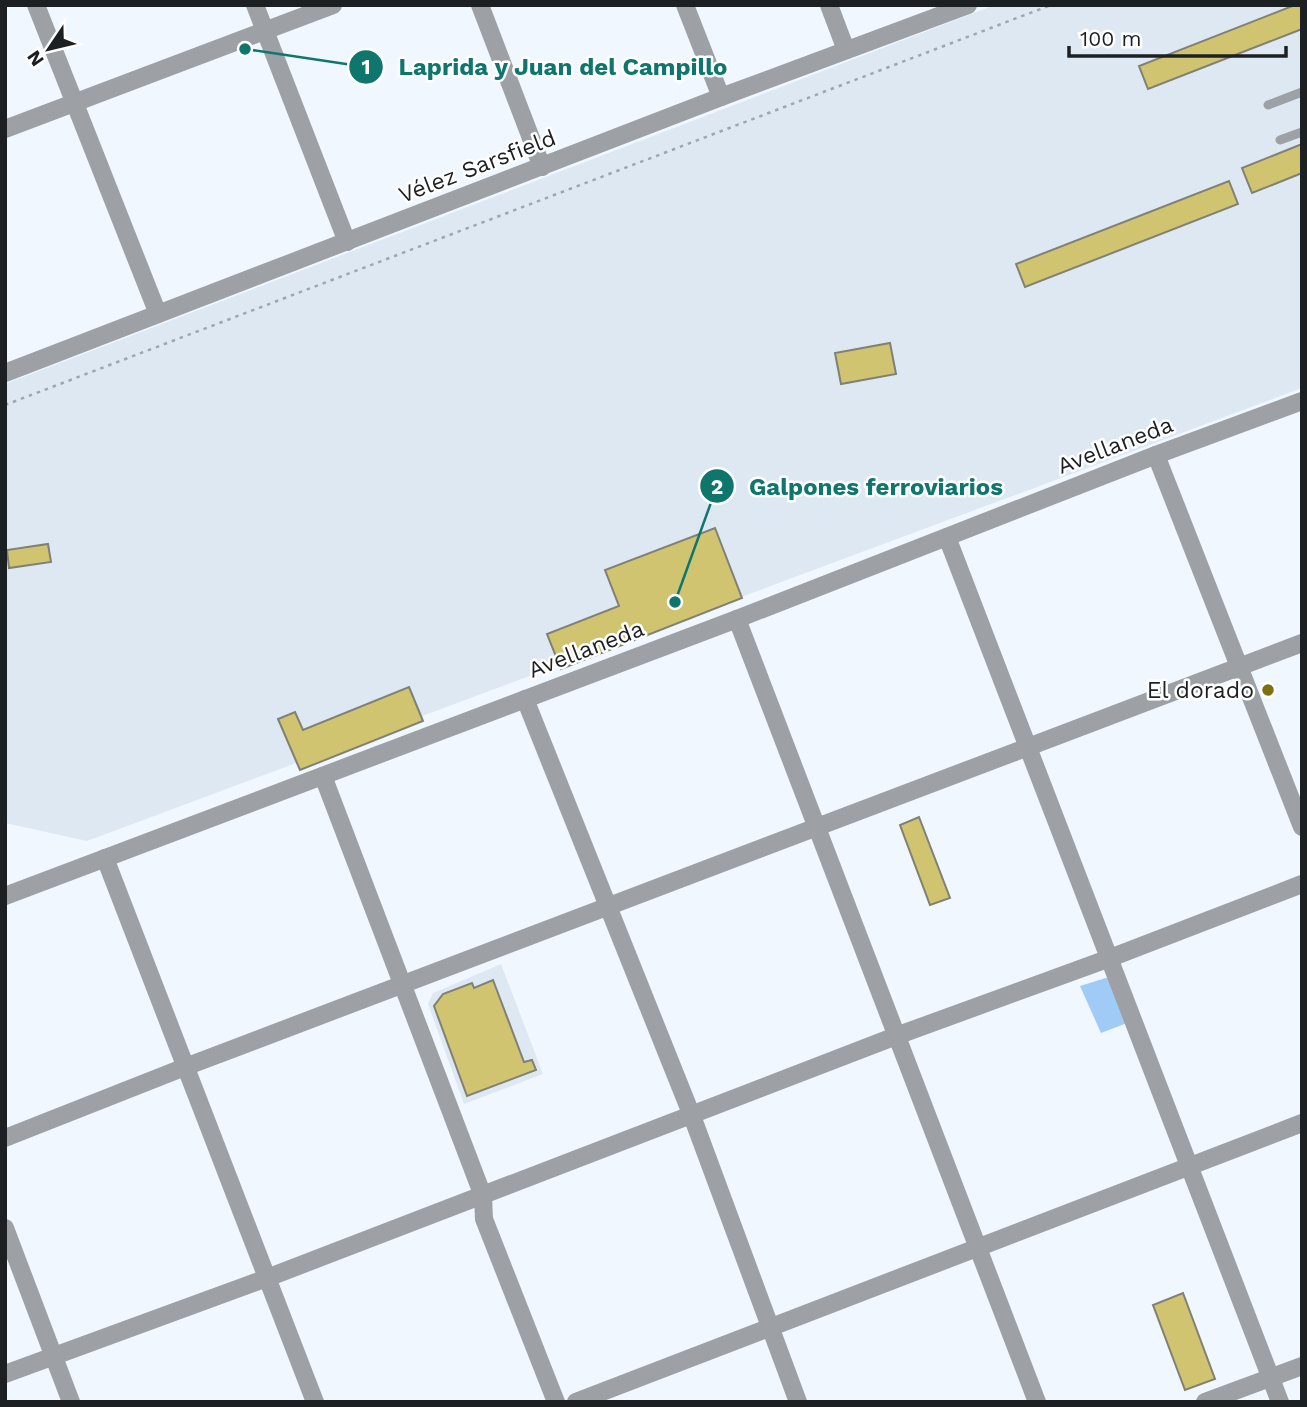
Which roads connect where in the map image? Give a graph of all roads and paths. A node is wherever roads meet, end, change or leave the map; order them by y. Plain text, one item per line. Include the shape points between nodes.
1 (36, 5) edge
2 (255, 5) edge
3 (332, 5) edge
4 (480, 5) edge
5 (685, 5) edge
6 (829, 5) edge
7 (968, 5) edge
8 (1051, 5) edge
9 (264, 31) junction
10 (846, 50) junction
11 (1302, 92) edge
12 (721, 97) junction
13 (73, 102) junction
14 (1268, 105) dead end
15 (5, 129) edge
16 (1302, 132) edge
17 (1280, 140) dead end
18 (542, 167) junction
19 (347, 242) junction
20 (158, 314) junction
21 (5, 373) edge
22 (1302, 401) edge
23 (5, 405) edge
24 (1156, 455) junction
25 (947, 537) junction
26 (737, 619) junction
27 (1302, 643) edge
28 (1239, 667) junction
29 (525, 699) junction
30 (1028, 746) junction
31 (323, 776) junction
32 (1302, 827) edge
33 (817, 829) junction
34 (105, 858) junction
35 (1302, 884) edge
36 (5, 896) edge
37 (607, 908) junction
38 (1110, 958) junction
39 (404, 985) junction
40 (896, 1036) junction
41 (185, 1067) junction
42 (692, 1116) junction
43 (1302, 1123) edge
44 (5, 1138) edge
45 (1189, 1167) junction
46 (484, 1195) junction
47 (5, 1228) edge
48 (976, 1247) junction
49 (267, 1278) junction
50 (769, 1329) junction
51 (53, 1355) junction
52 (1302, 1366) edge
53 (5, 1374) edge
54 (1270, 1377) junction
55 (71, 1402) edge
56 (316, 1402) edge
57 (556, 1402) edge
58 (576, 1402) edge
59 (798, 1402) edge
60 (1037, 1402) edge
61 (1205, 1402) edge
62 (1280, 1402) edge

1 - 13 street
2 - 9 street
3 - 9 street
4 - 18 street
5 - 12 street
6 - 10 street
7 - 10 street, Vélez Sarsfield
8 - 23 path
9 - 13 street
9 - 19 street
10 - 12 street, Vélez Sarsfield
11 - 14 lane
12 - 18 street, Vélez Sarsfield
13 - 15 street
13 - 20 street
16 - 17 lane
18 - 19 street, Vélez Sarsfield
19 - 20 street, Vélez Sarsfield
20 - 21 street, Vélez Sarsfield
22 - 24 street, Avellaneda
24 - 25 street, Avellaneda
24 - 28 street
25 - 26 street, Avellaneda
25 - 30 street
26 - 29 street, Avellaneda
26 - 33 street
27 - 28 street
28 - 30 street
28 - 32 street
29 - 31 street, Avellaneda
29 - 37 street
30 - 33 street
30 - 38 street
31 - 34 street, Avellaneda
31 - 39 street
33 - 37 street
33 - 40 street
34 - 36 street, Avellaneda
34 - 41 street
35 - 38 street
37 - 39 street
37 - 42 street
38 - 40 street
38 - 45 street
39 - 41 street
39 - 46 street
40 - 42 street
40 - 48 street
41 - 44 street
41 - 49 street
42 - 46 street
42 - 50 street
43 - 45 street
45 - 48 street
45 - 54 street
46 - 49 street
46 - 57 street via 484,1219
47 - 51 street
48 - 50 street
48 - 60 street
49 - 51 street
49 - 56 street
50 - 58 street
50 - 59 street
51 - 53 street
51 - 55 street
52 - 54 street
54 - 61 street
54 - 62 street

